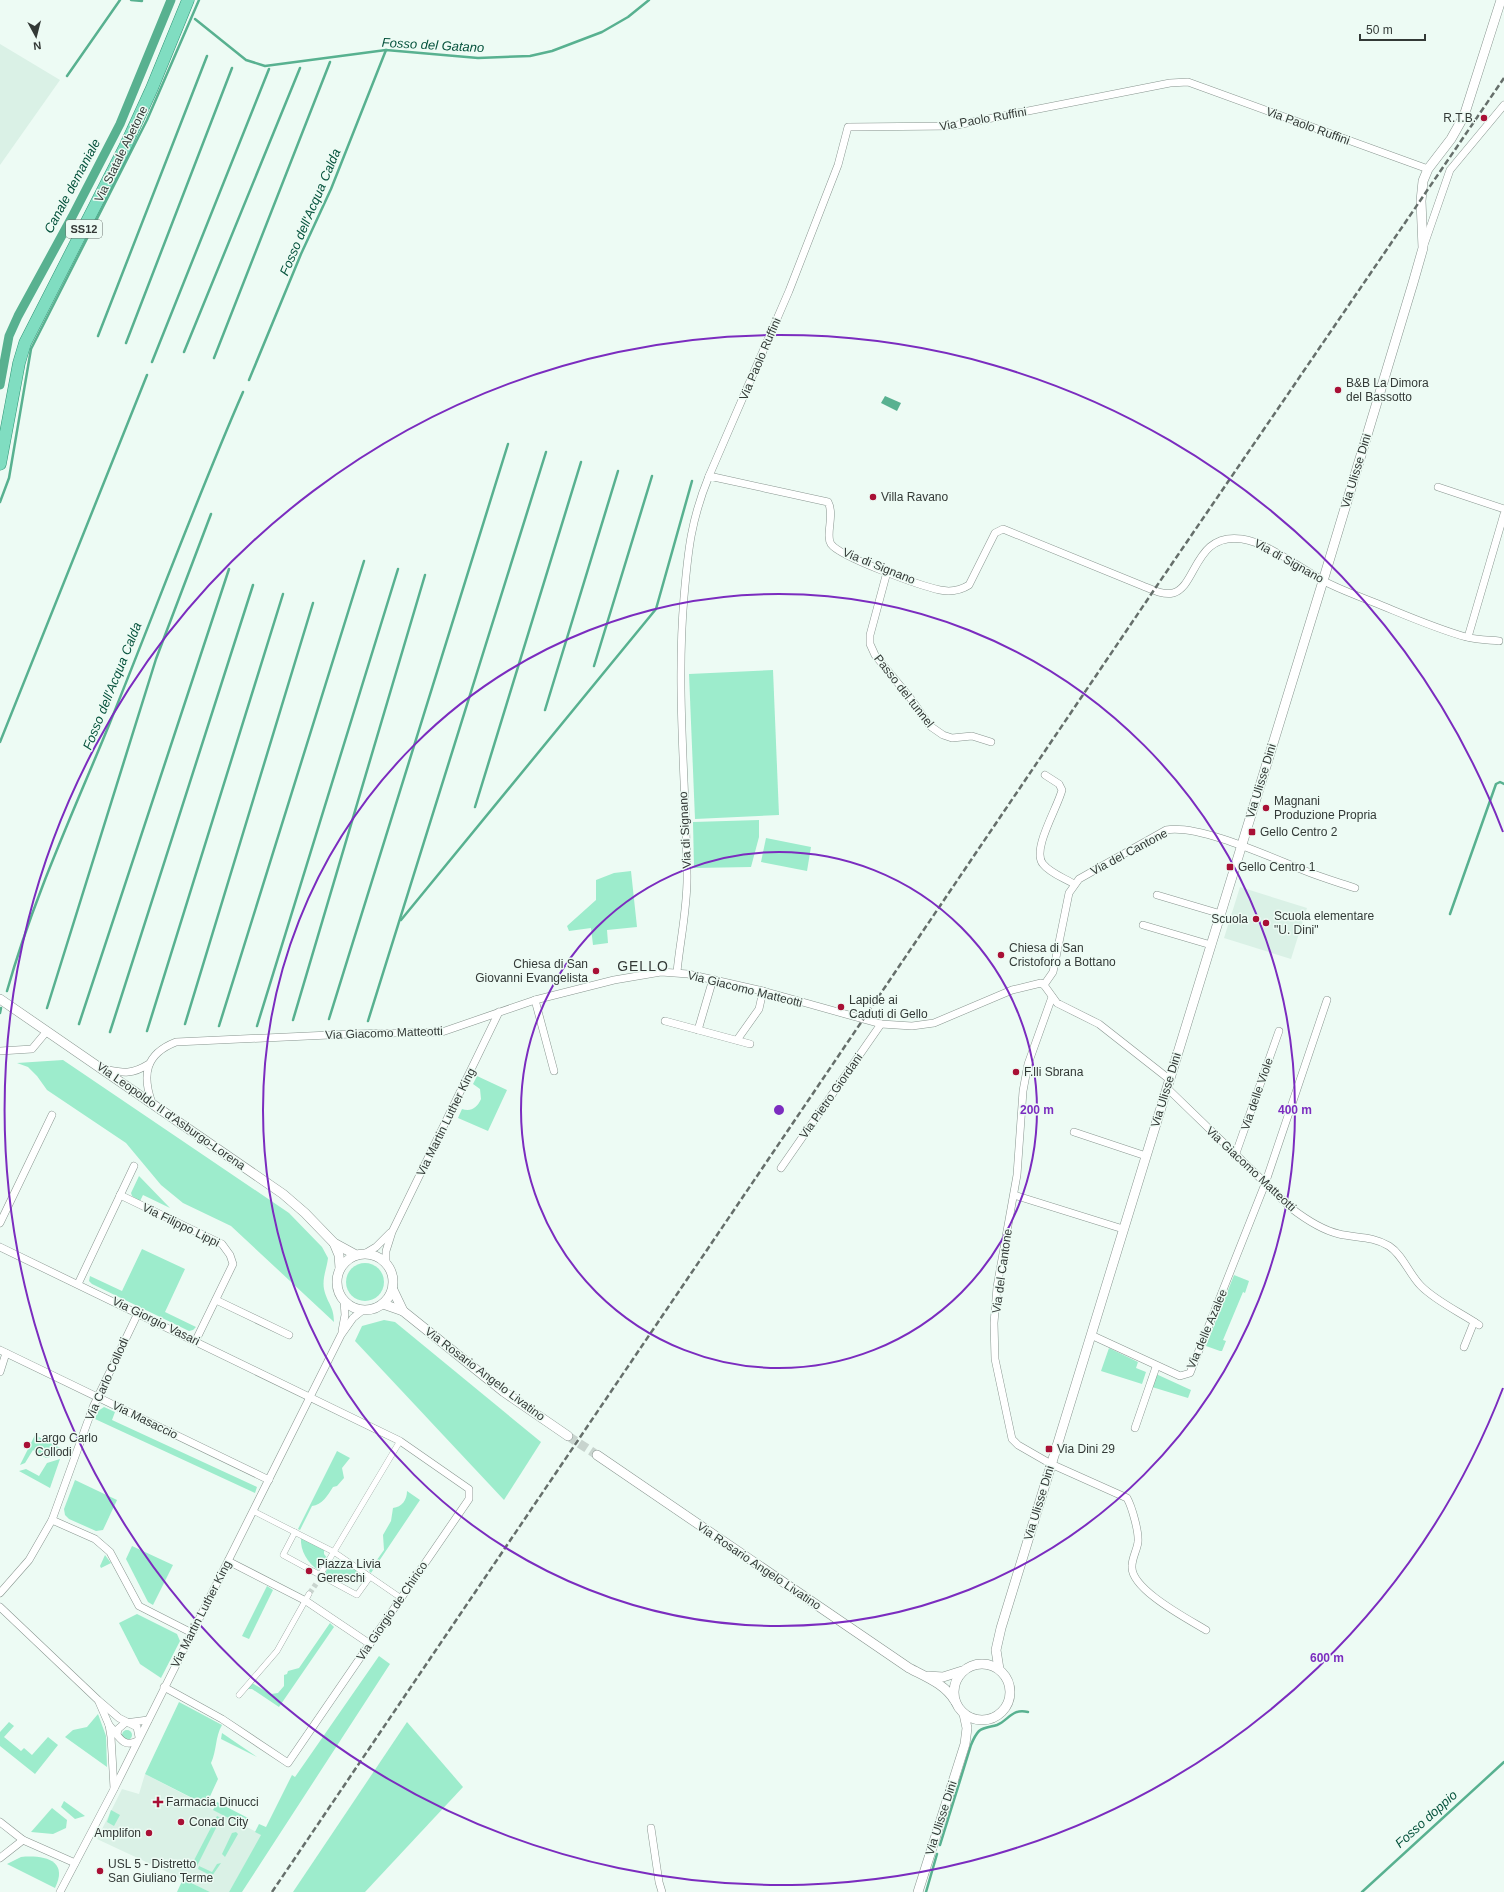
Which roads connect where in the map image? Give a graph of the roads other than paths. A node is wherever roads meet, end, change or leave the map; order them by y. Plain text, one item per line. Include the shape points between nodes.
1 (188, 0) edge
2 (1501, 0) edge
3 (1504, 106) edge
4 (1428, 169) junction
5 (1423, 248) junction
6 (0, 464) edge
7 (709, 476) junction
8 (1438, 487) dead end
9 (1504, 509) edge
10 (1504, 514) edge
11 (887, 572) junction
12 (1324, 581) junction
13 (1468, 637) junction
14 (1500, 641) dead end
15 (991, 742) dead end
16 (1045, 775) dead end
17 (1242, 846) junction
18 (1074, 884) junction
19 (1354, 888) dead end
20 (1157, 894) dead end
21 (1221, 914) junction
22 (1143, 925) dead end
23 (1211, 945) junction
24 (677, 972) junction
25 (713, 979) junction
26 (1044, 985) junction
27 (763, 991) junction
28 (1052, 997) junction
29 (0, 999) edge
30 (535, 1000) junction
31 (1327, 1000) dead end
32 (499, 1012) junction
33 (665, 1021) dead end
34 (881, 1024) junction
35 (698, 1030) junction
36 (47, 1031) junction
37 (1279, 1031) dead end
38 (737, 1040) junction
39 (750, 1044) dead end
40 (0, 1051) edge
41 (149, 1064) junction
42 (103, 1069) junction
43 (554, 1071) dead end
44 (1168, 1084) junction
45 (152, 1103) junction
46 (52, 1115) dead end
47 (1074, 1132) dead end
48 (1146, 1156) junction
49 (1235, 1156) junction
50 (134, 1166) dead end
51 (781, 1168) dead end
52 (1266, 1184) junction
53 (120, 1195) junction
54 (1014, 1195) junction
55 (0, 1223) edge
56 (1123, 1228) junction
57 (392, 1232) junction
58 (334, 1243) junction
59 (0, 1247) edge
60 (361, 1254) junction
61 (386, 1263) junction
62 (340, 1268) junction
63 (78, 1284) junction
64 (392, 1290) junction
65 (216, 1300) junction
66 (344, 1301) junction
67 (383, 1304) junction
68 (363, 1310) junction
69 (403, 1311) junction
70 (138, 1312) junction
71 (290, 1335) dead end
72 (341, 1335) junction
73 (1091, 1335) junction
74 (196, 1340) junction
75 (1464, 1347) dead end
76 (3, 1352) edge
77 (1156, 1366) junction
78 (0, 1372) edge
79 (311, 1396) junction
80 (98, 1397) junction
81 (1135, 1428) dead end
82 (568, 1436) tunnel mouth
83 (400, 1441) junction
84 (597, 1455) tunnel mouth
85 (1051, 1464) junction
86 (269, 1480) junction
87 (253, 1511) junction
88 (52, 1520) junction
89 (295, 1532) junction
90 (334, 1552) junction
91 (228, 1561) junction
92 (320, 1575) junction
93 (370, 1577) junction
94 (0, 1593) edge
95 (307, 1598) junction
96 (401, 1598) junction
97 (0, 1607) edge
98 (1206, 1630) dead end
99 (192, 1633) junction
100 (999, 1636) junction
101 (370, 1644) junction
102 (981, 1664) junction
103 (999, 1669) junction
104 (963, 1671) junction
105 (922, 1675) junction
106 (164, 1688) junction
107 (239, 1696) dead end
108 (98, 1700) junction
109 (955, 1701) junction
110 (964, 1714) junction
111 (148, 1720) junction
112 (987, 1720) junction
113 (130, 1723) junction
114 (109, 1725) junction
115 (117, 1734) junction
116 (138, 1739) junction
117 (965, 1744) junction
118 (114, 1789) junction
119 (0, 1822) edge
120 (651, 1828) dead end
121 (23, 1840) junction
122 (0, 1858) edge
123 (75, 1863) junction
124 (60, 1892) edge
125 (662, 1892) edge
126 (918, 1892) edge

1 - 6 main road, Via Statale Abetone / SS12 via 125,147 28,336 19,363
2 - 4 street, Via Ulisse Dini via 1464,116 1451,139
3 - 5 street via 1450,170
4 - 5 street, Via Ulisse Dini via 1421,192
4 - 7 street, Via Paolo Ruffini via 1188,82 1170,83 952,126 848,127 836,172 789,291
5 - 12 street, Via Ulisse Dini
7 - 11 street, Via di Signano via 828,502 831,543 844,553
7 - 24 street, Via di Signano via 691,529 682,619 680,676 687,873
8 - 9 street
10 - 13 street
11 - 12 street, Via di Signano via 940,590 963,588 969,585 995,533 1003,529 1166,593 1173,593 1181,588 1203,554 1214,543 1228,538 1241,538 1257,543
11 - 15 street, Passo del tunnel via 870,635 870,644 875,655 930,726 952,738 972,736
12 - 13 street, Via di Signano via 1422,622
12 - 17 street, Via Ulisse Dini
13 - 14 street, Via di Signano
16 - 18 street via 1059,784 1062,790 1040,846 1040,858 1049,869
17 - 18 street, Via del Cantone via 1181,829 1166,830
17 - 19 street, Via del Cantone
17 - 21 street, Via Ulisse Dini
18 - 26 street via 1069,894 1053,972
20 - 21 street
21 - 23 street, Via Ulisse Dini
22 - 23 street
23 - 44 street, Via Ulisse Dini
24 - 25 street, Via Giacomo Matteotti
24 - 30 street, Via Giacomo Matteotti via 636,976
25 - 27 street, Via Giacomo Matteotti
25 - 35 street
26 - 28 street, Via Giacomo Matteotti
26 - 34 street, Via Giacomo Matteotti via 1038,983 1012,990 934,1023 912,1026
27 - 34 street, Via Giacomo Matteotti
27 - 38 street via 759,1009
28 - 44 street, Via Giacomo Matteotti via 1062,1006 1099,1024
28 - 54 street, Via del Cantone via 1026,1072
29 - 36 street, Via Leopoldo II d'Asburgo-Lorena
30 - 32 street, Via Giacomo Matteotti
30 - 43 street
31 - 52 street
32 - 41 street, Via Giacomo Matteotti via 442,1032 176,1042 162,1049
32 - 57 street, Via Martin Luther King
33 - 35 street
34 - 51 street, Via Pietro Giordani
35 - 38 street
36 - 40 street via 32,1049
36 - 42 street, Via Leopoldo II d'Asburgo-Lorena
37 - 49 street, Via delle Viole
38 - 39 street
41 - 42 street, Via Giacomo Matteotti via 124,1073
41 - 45 street via 146,1080
42 - 45 street, Via Leopoldo II d'Asburgo-Lorena
44 - 48 street, Via Ulisse Dini
44 - 49 street, Via Giacomo Matteotti
45 - 58 street, Via Leopoldo II d'Asburgo-Lorena via 283,1194
46 - 55 street
47 - 48 street
48 - 56 street, Via Ulisse Dini
49 - 52 street, Via Giacomo Matteotti
50 - 53 street
52 - 75 street, Via Giacomo Matteotti via 1302,1217 1338,1234 1374,1239 1390,1246 1430,1295 1477,1323
52 - 77 street, Via delle Azalee via 1190,1373 1180,1376
53 - 63 street
53 - 65 street, Via Filippo Lippi via 222,1244 233,1264
54 - 56 street
54 - 85 street, Via del Cantone via 997,1287 995,1359 1012,1439
56 - 73 street, Via Ulisse Dini
57 - 60 street via 376,1247
57 - 61 street via 386,1251
58 - 60 street, Via Leopoldo II d'Asburgo-Lorena
58 - 62 street, Via Leopoldo II d'Asburgo-Lorena via 339,1255
59 - 63 street, Via Giorgio Vasari
60 - 61 street via 377,1256
60 - 62 street via 344,1262
61 - 64 street via 393,1276
62 - 66 street via 337,1285
63 - 70 street, Via Giorgio Vasari
64 - 67 street
64 - 69 street, Via Rosario Angelo Livatino
65 - 71 street
65 - 74 street
66 - 68 street
66 - 72 street
67 - 68 street via 370,1310
67 - 69 street, Via Rosario Angelo Livatino
68 - 72 street via 353,1318
69 - 82 street, Via Rosario Angelo Livatino via 504,1392
70 - 74 street, Via Giorgio Vasari
70 - 80 street, Via Carlo Collodi
72 - 79 street, Via Martin Luther King
73 - 77 street, Via delle Azalee
73 - 85 street, Via Ulisse Dini
74 - 79 street, Via Giorgio Vasari
76 - 78 street
76 - 80 street, Via Masaccio
77 - 81 street
79 - 83 street, Via Giorgio de Chirico
79 - 86 street, Via Martin Luther King
80 - 86 street, Via Masaccio
80 - 88 street, Via Carlo Collodi
83 - 90 street
83 - 96 street, Via Giorgio de Chirico via 466,1486 470,1492 469,1500
84 - 105 street, Via Rosario Angelo Livatino
85 - 98 street, Via del Cantone via 1127,1498 1131,1504 1138,1541 1131,1567 1133,1575 1158,1602
85 - 100 street, Via Ulisse Dini
86 - 87 street, Via Martin Luther King
87 - 89 street
87 - 91 street, Via Martin Luther King
88 - 94 street, Via Carlo Collodi via 29,1560
88 - 99 street via 94,1539 110,1552 139,1606
89 - 90 street
89 - 92 street via 283,1556
90 - 92 street
90 - 93 street
91 - 95 street
91 - 99 street, Via Martin Luther King
92 - 93 street via 357,1595
93 - 96 street
95 - 101 street
95 - 107 street via 277,1651
96 - 101 street, Via Giorgio de Chirico
97 - 108 street
99 - 106 street, Via Martin Luther King
100 - 102 street via 992,1651
100 - 103 street via 996,1650
101 - 106 street, Via Giorgio de Chirico via 288,1763 222,1718
102 - 103 street via 986,1663
102 - 104 street via 970,1666
103 - 112 street via 1007,1678 1011,1696 1003,1712
104 - 105 street via 943,1677
104 - 109 street via 954,1686
105 - 109 street, Via Rosario Angelo Livatino via 949,1691
106 - 111 street, Via Martin Luther King
108 - 113 street via 119,1718
108 - 114 street
109 - 110 street
110 - 112 street via 978,1720
110 - 117 street via 967,1728
111 - 113 street
111 - 116 street, Via Martin Luther King
112 - 117 street via 974,1729
113 - 115 street via 119,1727
113 - 116 street via 138,1730
114 - 115 street
114 - 118 street
115 - 116 street via 125,1743 130,1744
116 - 118 street, Via Martin Luther King
117 - 126 street, Via Ulisse Dini
118 - 123 street, Via Martin Luther King
119 - 121 street
120 - 125 street
121 - 122 street
121 - 123 street
123 - 124 street, Via Martin Luther King

